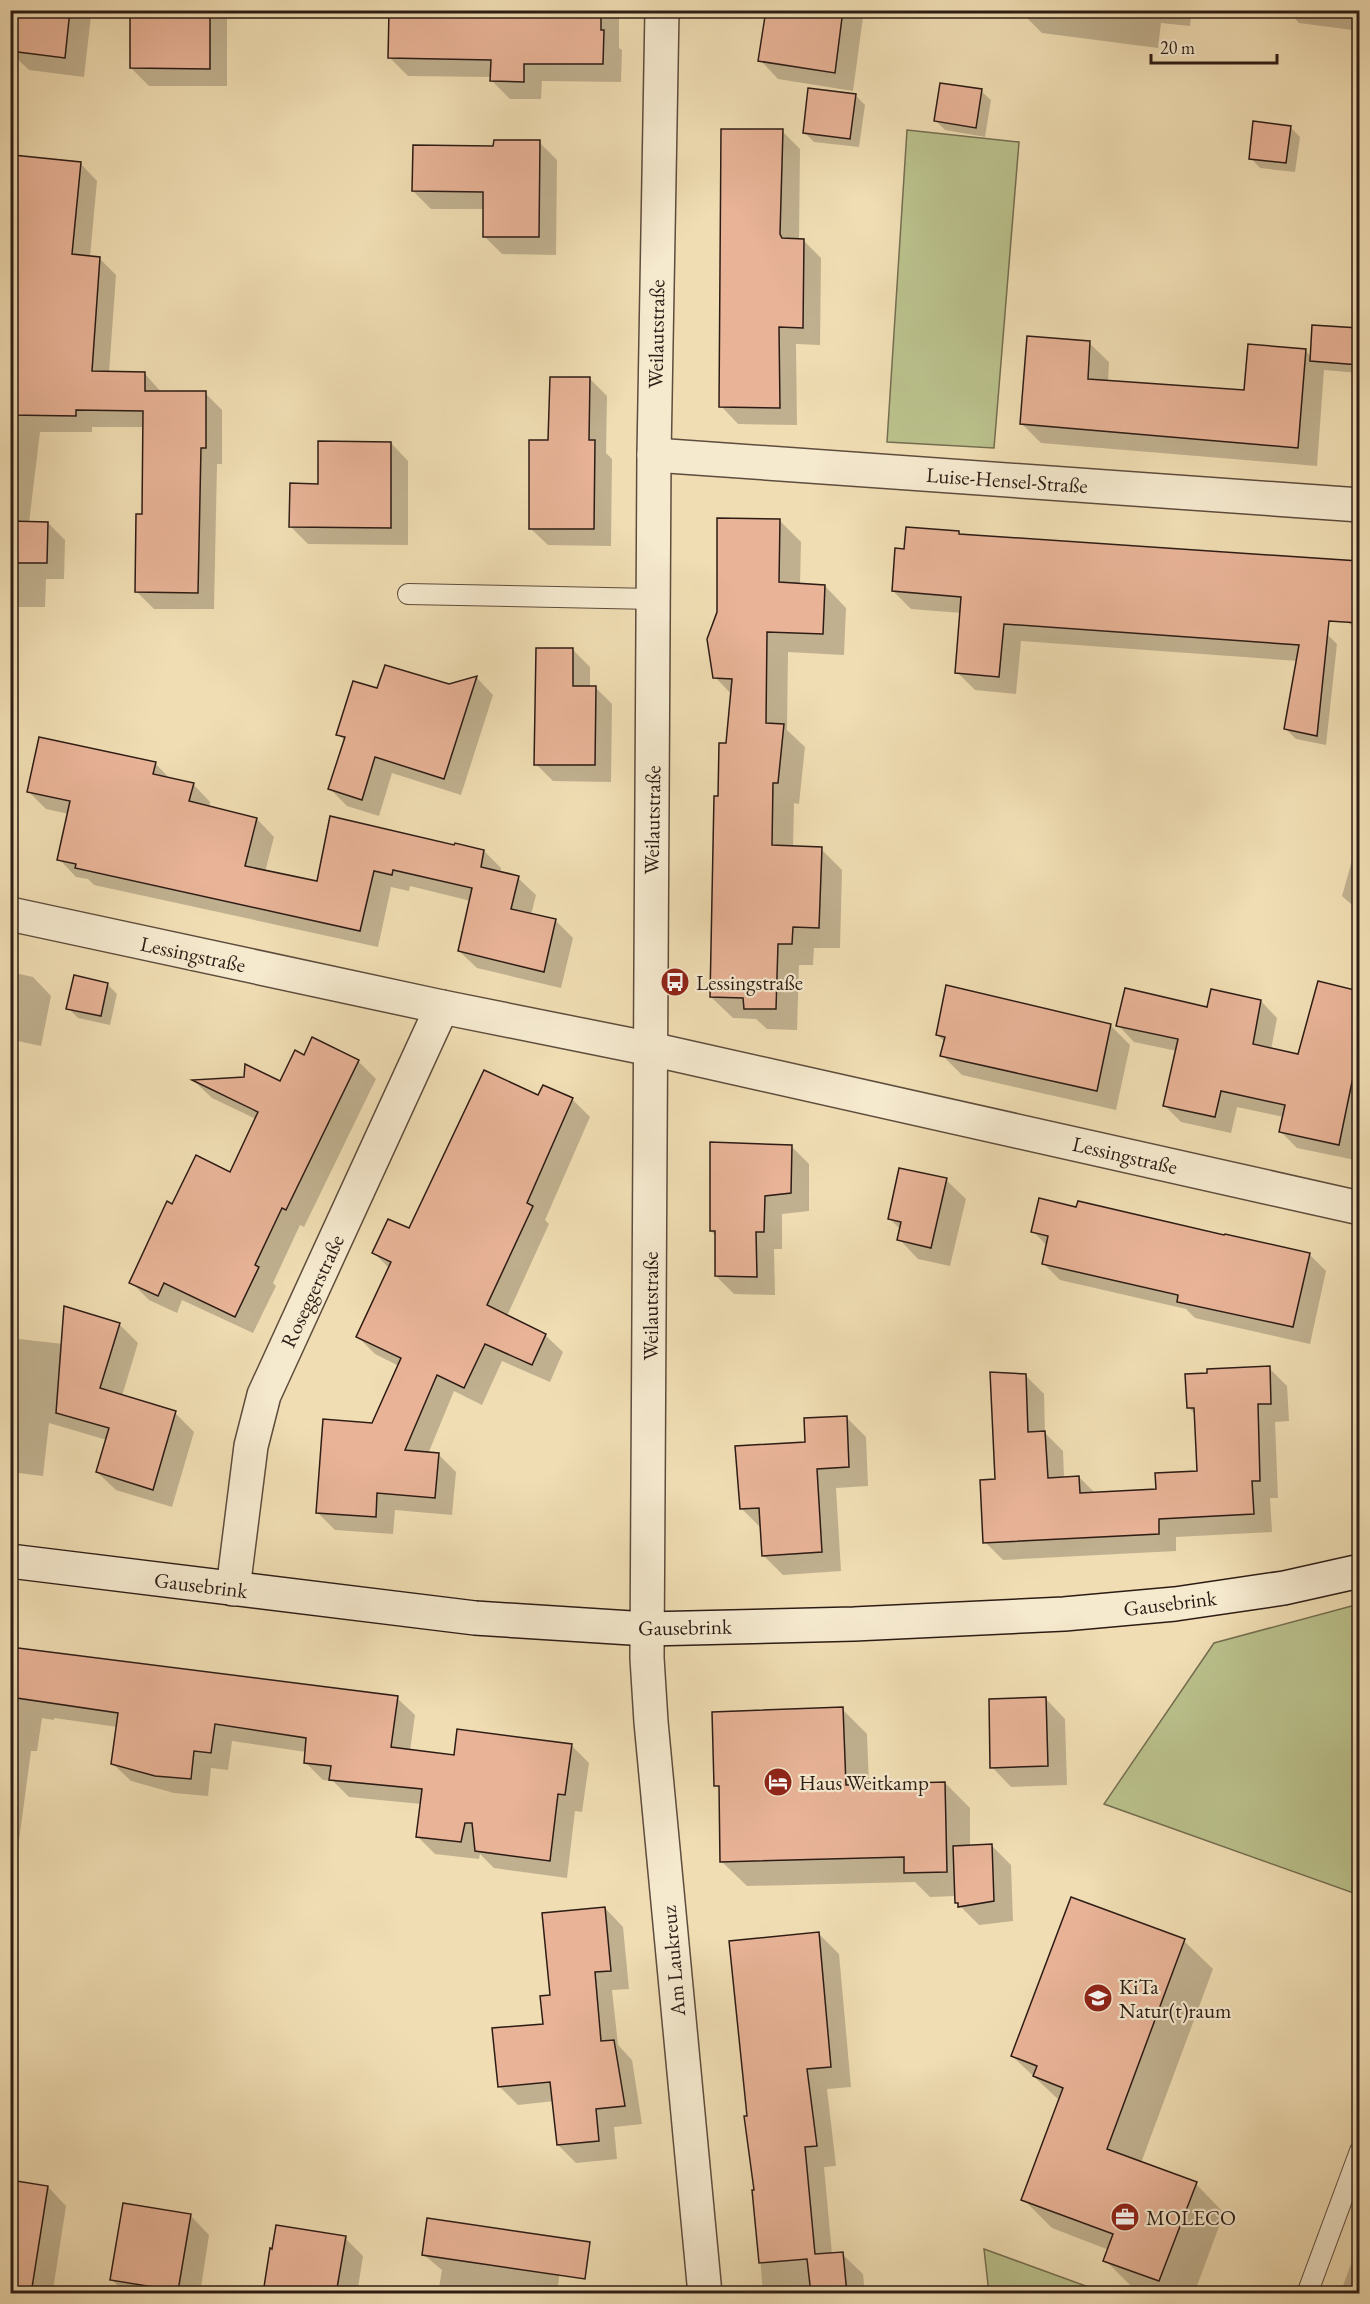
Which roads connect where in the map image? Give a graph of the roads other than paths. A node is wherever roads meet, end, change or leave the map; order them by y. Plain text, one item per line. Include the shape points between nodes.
1 (662, 10) edge
2 (654, 455) junction
3 (1359, 505) edge
4 (408, 594) dead end
5 (654, 599) junction
6 (10, 914) edge
7 (441, 1007) junction
8 (651, 1049) junction
9 (1359, 1208) edge
10 (10, 1561) edge
11 (1359, 1571) edge
12 (233, 1589) junction
13 (647, 1629) junction
14 (1359, 2151) edge
15 (705, 2294) edge
16 (1307, 2294) edge

1 - 2 street, Weilautstraße
2 - 3 street, Luise-Hensel-Straße
2 - 5 street, Weilautstraße
4 - 5 lane
5 - 8 street, Weilautstraße
6 - 7 street, Lessingstraße
7 - 8 street, Lessingstraße
7 - 12 street, Roseggerstraße via 264,1395 251,1446
8 - 9 street, Lessingstraße
8 - 13 street, Weilautstraße
10 - 12 street, Gausebrink
11 - 13 street, Gausebrink via 1284,1588 1064,1614
12 - 13 street, Gausebrink via 475,1618
13 - 15 street, Am Laukreuz via 651,1722
14 - 16 lane

